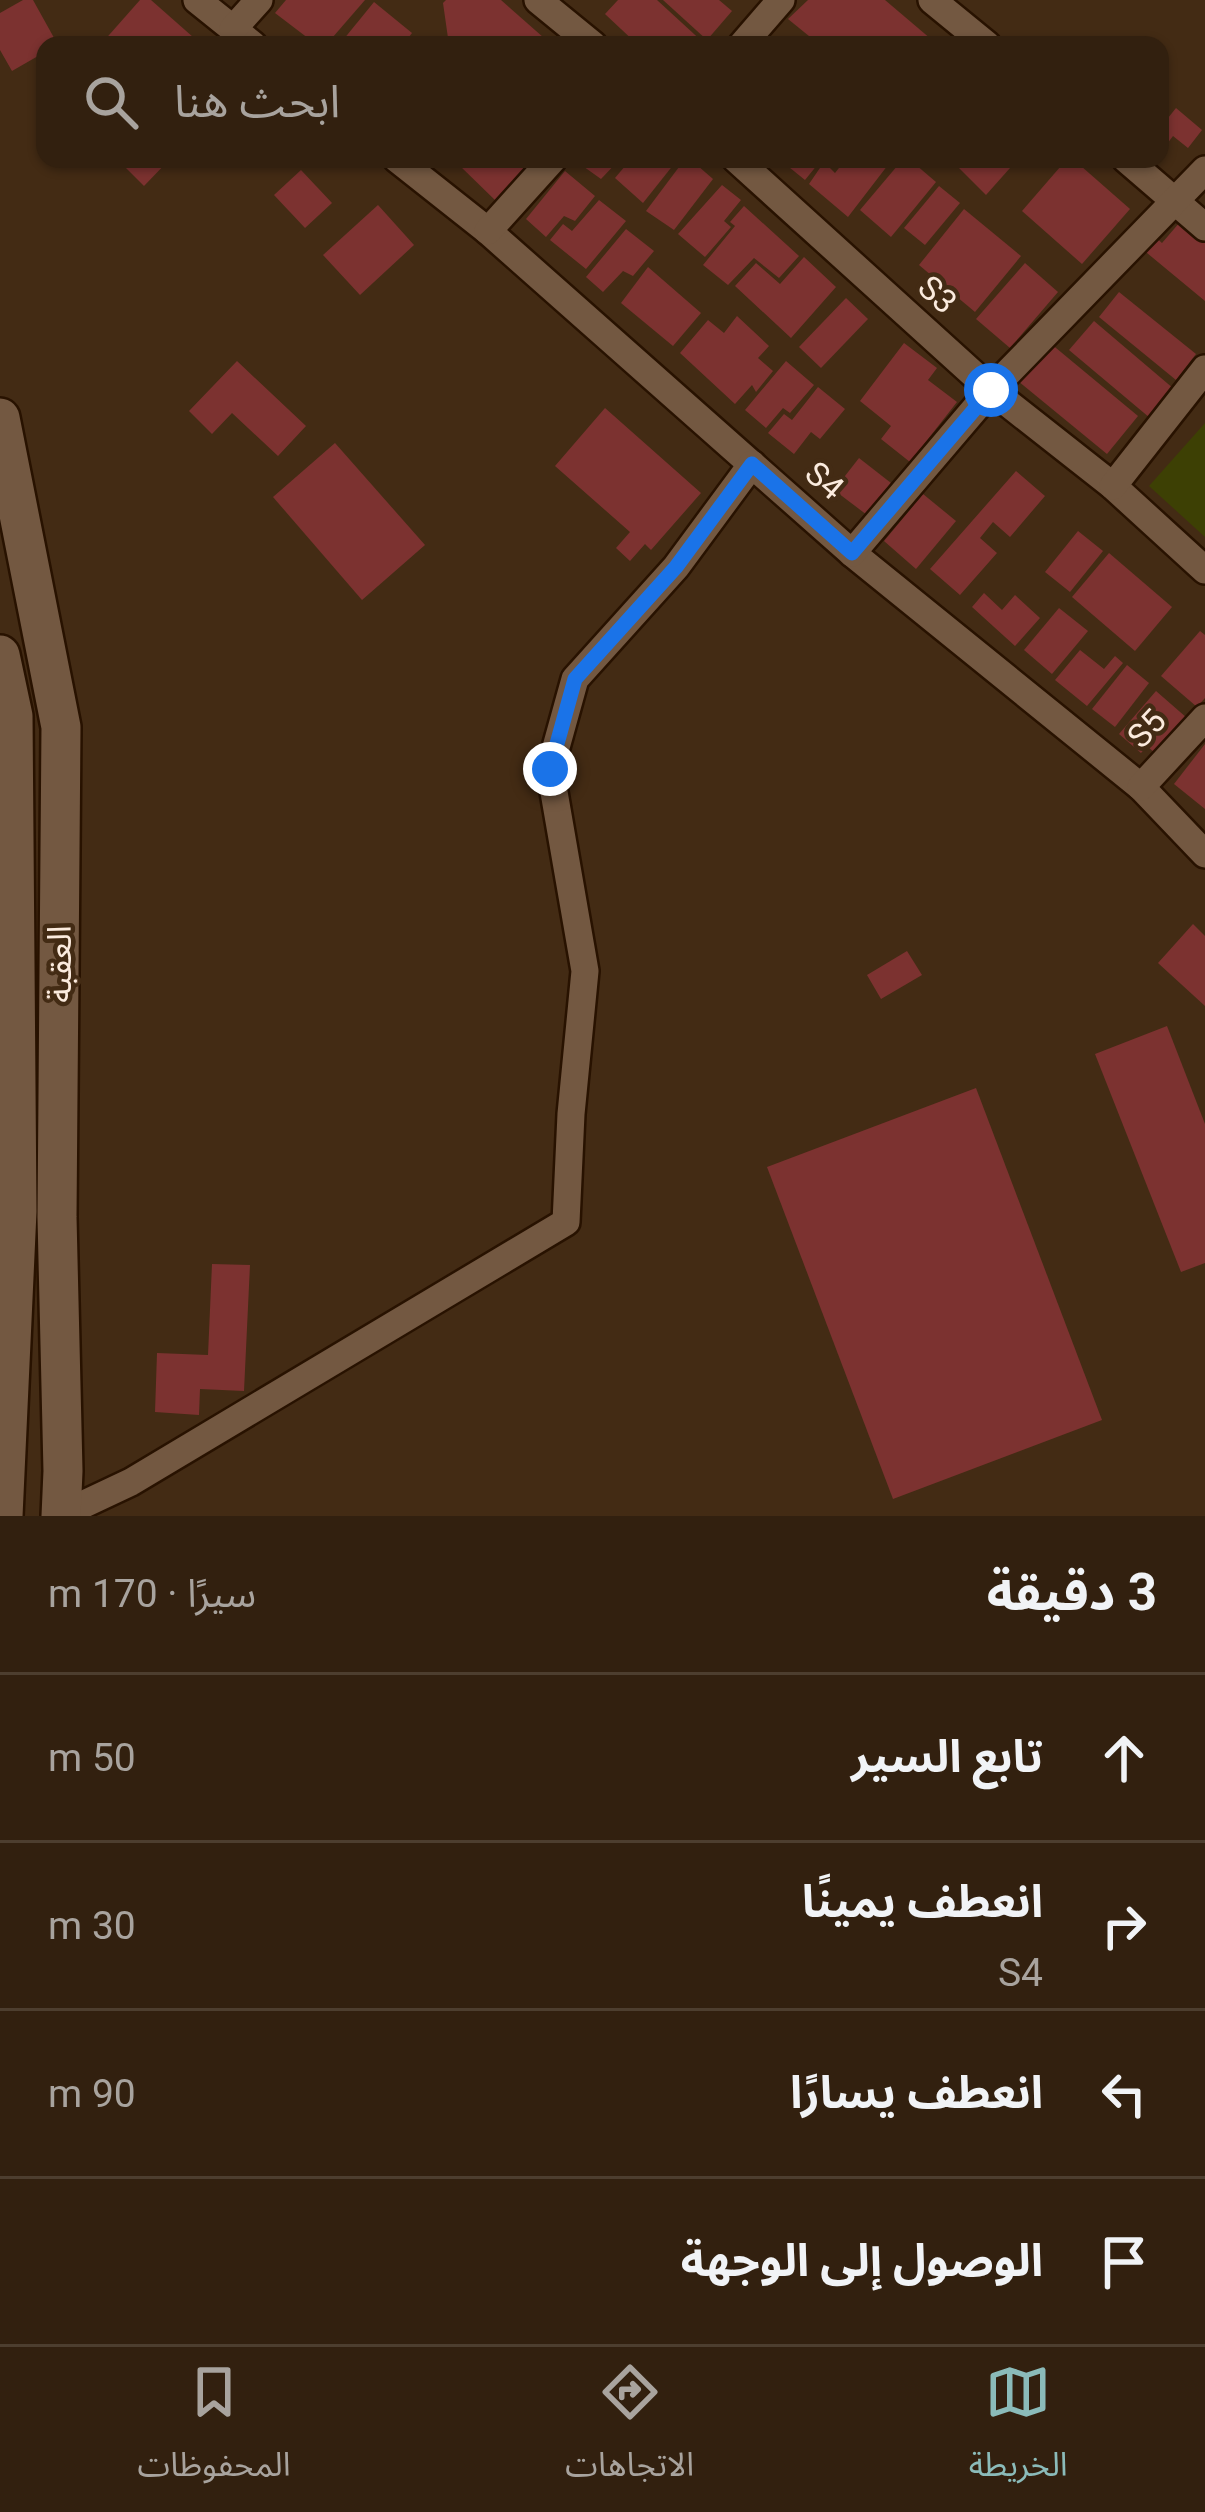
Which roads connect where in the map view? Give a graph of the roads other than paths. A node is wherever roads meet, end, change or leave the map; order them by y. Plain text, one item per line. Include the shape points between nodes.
1 (197, 0) edge
2 (259, 0) edge
3 (781, 0) edge
4 (932, 0) edge
5 (540, 1) edge
6 (242, 36) edge
7 (243, 36) edge
8 (582, 36) edge
9 (750, 36) edge
10 (976, 36) edge
11 (408, 168) edge
12 (545, 168) edge
13 (746, 168) edge
14 (1137, 168) edge
15 (1205, 170) edge
16 (1177, 201) junction
17 (1205, 226) edge
18 (488, 231) junction
19 (1205, 370) edge
20 (991, 390) junction
21 (0, 418) edge
22 (752, 464) junction
23 (1113, 486) junction
24 (852, 553) junction
25 (1205, 570) edge
26 (0, 655) edge
27 (1205, 718) edge
28 (1141, 787) junction
29 (1205, 854) edge
30 (17, 1211) junction
31 (57, 1217) junction
32 (63, 1471) junction
33 (2, 1505) edge
34 (61, 1515) edge

1 - 6 street
2 - 7 street
3 - 9 street
4 - 10 street
5 - 8 street
11 - 18 street, S4
12 - 18 street
13 - 20 street, S3
14 - 16 street
15 - 16 street
16 - 17 street
16 - 20 street
18 - 22 street, S4
19 - 23 street
20 - 23 street, S3
20 - 24 street
21 - 31 main road, العقبة via 61,727
22 - 24 street, S4
22 - 34 street via 676,567 575,679 550,769 585,971 566,1222 131,1482
23 - 25 street, S3
24 - 28 street, S4
26 - 30 main road, العقبة via 13,716
27 - 28 street, S5
28 - 29 street, S4
30 - 31 main road
30 - 33 main road, العقبة
31 - 32 main road, العقبة
32 - 33 main road
32 - 34 main road, العقبة

